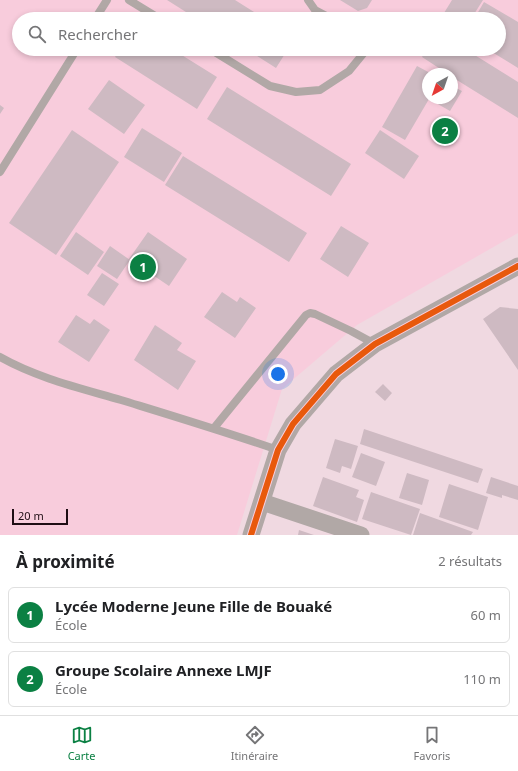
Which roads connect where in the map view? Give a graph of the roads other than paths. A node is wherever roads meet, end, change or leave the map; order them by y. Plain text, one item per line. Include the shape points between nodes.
1 (107, 0) edge
2 (129, 0) edge
3 (308, 0) edge
4 (100, 12) edge
5 (149, 12) edge
6 (319, 12) edge
7 (73, 56) edge
8 (221, 56) edge
9 (361, 56) edge
10 (0, 172) edge
11 (518, 266) edge
12 (375, 344) junction
13 (0, 357) edge
14 (214, 428) junction
15 (278, 450) junction
16 (262, 502) junction
17 (251, 535) edge
18 (361, 535) edge

1 - 4 lane
2 - 5 lane
3 - 6 lane
7 - 10 lane
8 - 9 lane via 270,86 296,92 320,90 349,71
11 - 12 street
12 - 14 lane via 315,314 306,315
12 - 15 street via 336,374 293,424
13 - 14 lane via 58,381
14 - 15 lane
15 - 16 street
16 - 17 street
16 - 18 street

